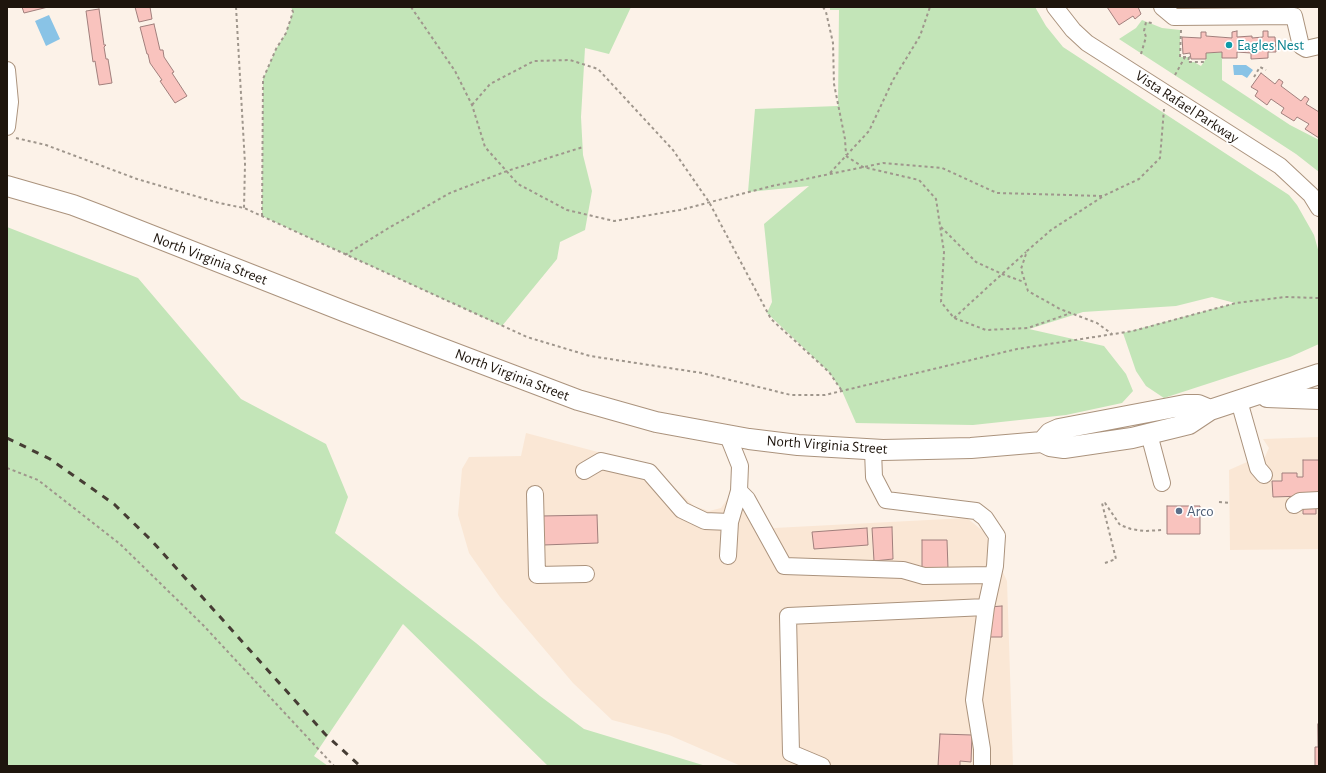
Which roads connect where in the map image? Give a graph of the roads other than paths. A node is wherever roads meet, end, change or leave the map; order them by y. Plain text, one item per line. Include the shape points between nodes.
1 (1054, 7) edge
2 (1162, 7) edge
3 (1319, 46) edge
4 (7, 70) edge
5 (10, 132) edge
6 (7, 186) edge
7 (1319, 208) edge
8 (1319, 374) edge
9 (1246, 399) junction
10 (1319, 400) edge
11 (1210, 410) junction
12 (1149, 434) junction
13 (728, 436) junction
14 (1042, 442) junction
15 (873, 450) junction
16 (584, 471) dead end
17 (1264, 475) dead end
18 (1162, 483) dead end
19 (739, 492) junction
20 (535, 494) dead end
21 (1319, 500) edge
22 (1294, 505) dead end
23 (730, 522) junction
24 (728, 556) dead end
25 (586, 574) dead end
26 (993, 575) junction
27 (986, 607) junction
28 (822, 766) edge
29 (982, 766) edge

1 - 7 street, Vista Rafael Parkway via 1087,43 1280,166 1311,195
2 - 3 street via 1174,17 1294,16 1300,46 1306,49
4 - 5 street
6 - 13 main road, North Virginia Street via 73,205 578,400 656,422
8 - 9 main road, North Virginia Street
9 - 10 main road
9 - 11 main road, North Virginia Street
9 - 17 street via 1258,468
11 - 12 main road, North Virginia Street via 1189,424
11 - 14 main road via 1198,405 1185,405 1059,429 1050,433
12 - 14 main road, North Virginia Street via 1064,448
12 - 18 street
13 - 15 main road, North Virginia Street via 798,445
13 - 19 street via 740,466
14 - 15 main road, North Virginia Street via 963,449
15 - 26 street via 874,477 886,500 976,511 985,518 997,536
16 - 23 street via 601,461 649,472 682,510 705,521
19 - 23 street
19 - 26 street via 747,499 784,566 903,570 924,576
20 - 25 street via 537,575
21 - 22 street via 1300,501
23 - 24 street
26 - 27 street
27 - 28 street via 788,616 791,753
27 - 29 street via 974,700 982,749

